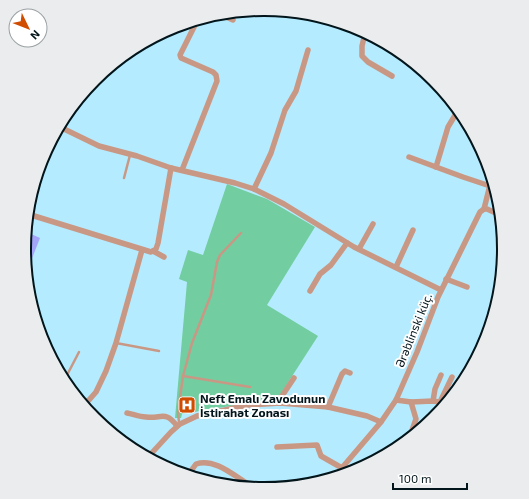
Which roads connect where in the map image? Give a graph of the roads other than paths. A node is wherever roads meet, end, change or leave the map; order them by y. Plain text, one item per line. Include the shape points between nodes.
1 (230, 19) edge
2 (234, 20) dead end
3 (194, 27) edge
4 (364, 38) edge
5 (308, 50) dead end
6 (392, 76) dead end
7 (455, 114) edge
8 (64, 129) edge
9 (130, 154) junction
10 (409, 157) dead end
11 (436, 167) junction
12 (171, 168) junction
13 (182, 170) junction
14 (124, 178) dead end
15 (488, 183) edge
16 (490, 188) edge
17 (254, 189) junction
18 (484, 209) junction
19 (495, 213) edge
20 (33, 216) edge
21 (373, 224) dead end
22 (413, 230) dead end
23 (241, 232) dead end
24 (347, 243) junction
25 (359, 249) junction
26 (142, 250) junction
27 (153, 251) junction
28 (164, 257) dead end
29 (396, 267) junction
30 (446, 279) junction
31 (467, 288) dead end
32 (441, 290) junction
33 (310, 292) dead end
34 (116, 343) junction
35 (159, 351) dead end
36 (79, 352) dead end
37 (350, 373) dead end
38 (67, 375) edge
39 (441, 375) dead end
40 (183, 376) junction
41 (452, 377) dead end
42 (294, 378) dead end
43 (250, 387) dead end
44 (445, 398) edge
45 (396, 400) junction
46 (87, 401) edge
47 (433, 401) junction
48 (411, 402) junction
49 (440, 402) edge
50 (280, 403) junction
51 (328, 407) junction
52 (127, 413) dead end
53 (381, 422) junction
54 (178, 425) junction
55 (412, 431) edge
56 (277, 447) dead end
57 (151, 454) edge
58 (342, 468) junction
59 (191, 471) edge
60 (339, 471) edge
61 (247, 483) edge

1 - 2 street
3 - 13 street via 180,55 181,58 213,72 217,81
4 - 6 street via 362,56
5 - 17 street via 296,91 285,110 271,153
7 - 11 street via 448,127
8 - 9 street via 99,146
9 - 12 street
9 - 14 lane
10 - 11 street
11 - 15 street via 473,181
12 - 13 street
12 - 27 street via 158,243
13 - 17 street
16 - 18 street, Ərəblinski küç.
17 - 24 street
18 - 19 street
18 - 30 street, Ərəblinski küç. via 480,212
20 - 26 street
21 - 25 street
22 - 29 street
23 - 40 lane via 220,255 217,262 211,296 192,343
24 - 25 street
24 - 33 street via 331,265 320,274
25 - 29 street
26 - 27 street
26 - 34 street
27 - 28 street
29 - 32 street
30 - 31 street
30 - 32 street, Ərəblinski küç.
32 - 45 street, Ərəblinski küç. via 413,364
34 - 35 lane
34 - 46 street via 98,388
36 - 38 lane
37 - 51 street via 346,371 342,374
39 - 47 street
40 - 43 lane
40 - 54 lane
41 - 44 street
42 - 50 street
45 - 48 street
45 - 53 street, Ərəblinski küç.
47 - 48 street
47 - 49 street
48 - 55 street via 416,419
50 - 51 street
50 - 54 street via 207,413
51 - 53 street
52 - 54 street via 146,417 167,416
53 - 58 street, Ərəblinski küç.
54 - 57 street
56 - 58 street via 317,445 321,456
58 - 60 street, Ərəblinski küç.
59 - 61 street via 196,464 209,463

